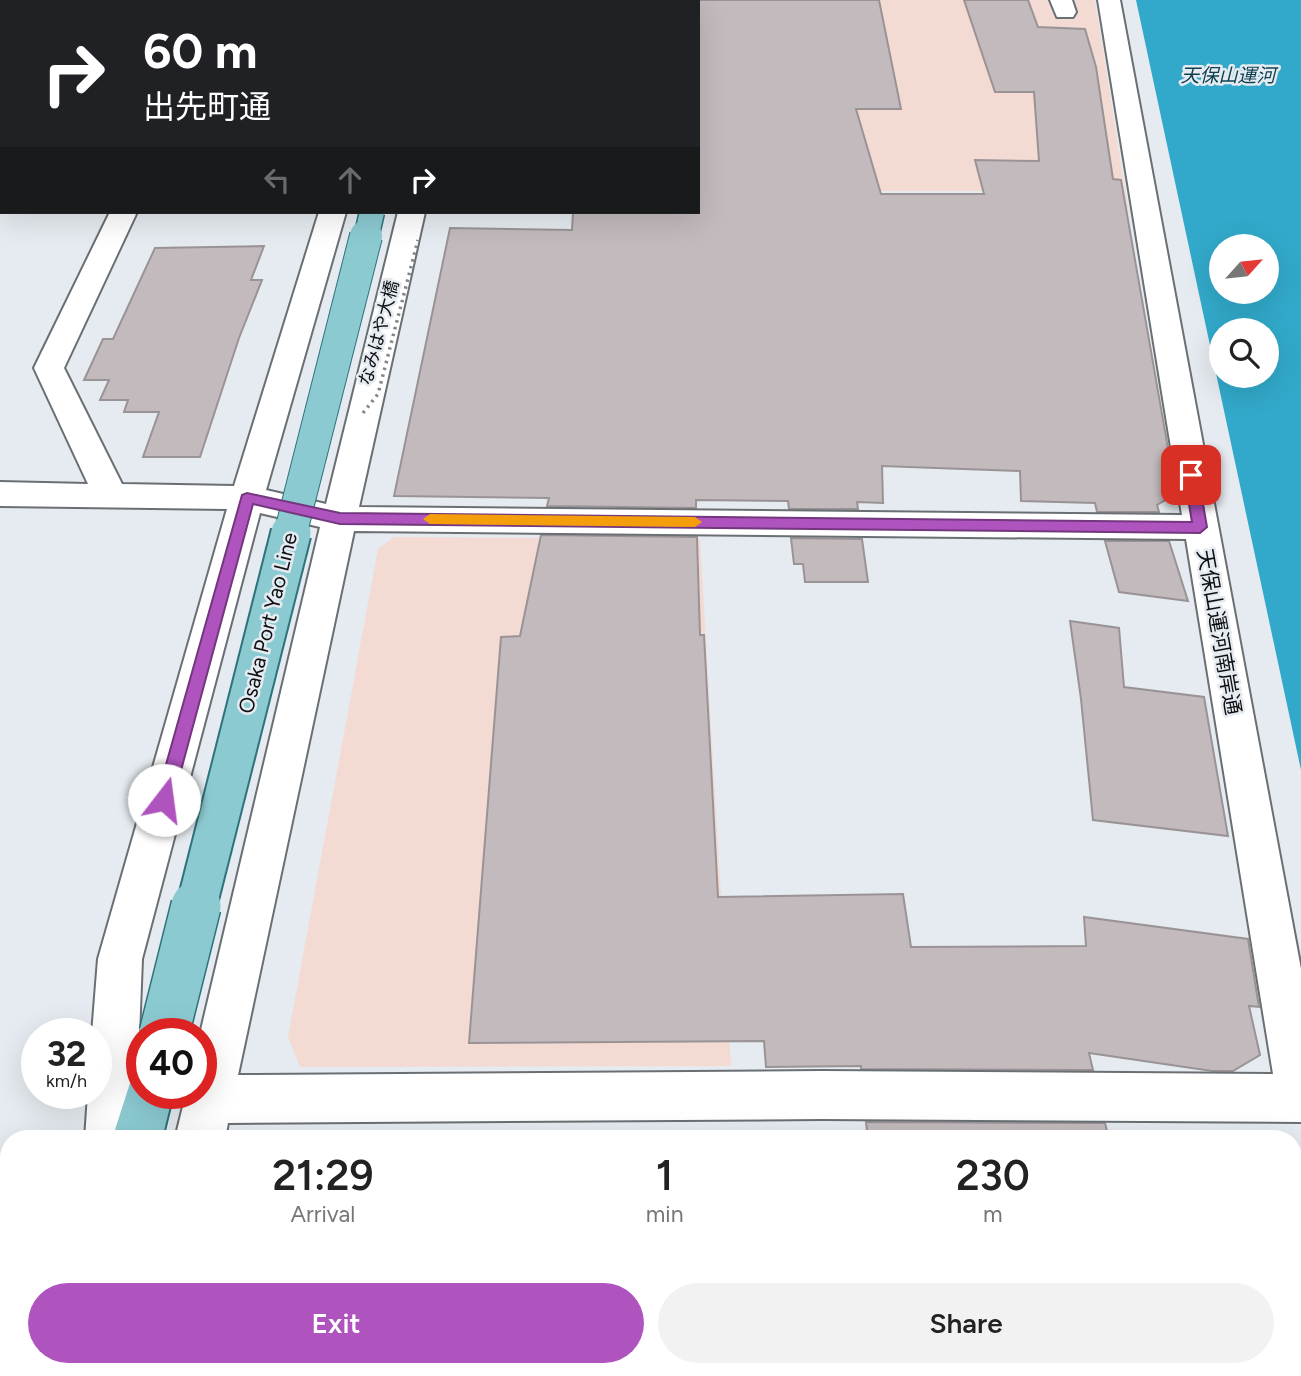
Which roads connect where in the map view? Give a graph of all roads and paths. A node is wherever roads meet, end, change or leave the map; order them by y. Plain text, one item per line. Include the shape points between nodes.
1 (1109, 0) edge
2 (122, 214) edge
3 (332, 214) edge
4 (371, 214) edge
5 (415, 226) edge
6 (361, 416) dead end
7 (0, 494) edge
8 (110, 494) junction
9 (247, 498) junction
10 (340, 519) junction
11 (1200, 527) junction
12 (168, 1018) edge
13 (1301, 1098) edge
14 (145, 1109) edge
15 (205, 1119) edge
16 (111, 1130) edge
17 (139, 1130) edge

1 - 11 street, 天保山運河南岸通
2 - 8 street via 48,369
3 - 9 street
4 - 12 main road, Osaka Port Yao Line, bridge
5 - 6 path, なみはや大橋, bridge via 378,394
5 - 10 street
7 - 8 street
8 - 9 street
9 - 10 street
9 - 16 street via 120,960
10 - 11 street
10 - 15 street
11 - 13 street, 天保山運河南岸通
13 - 15 street via 822,1095
14 - 17 main road

